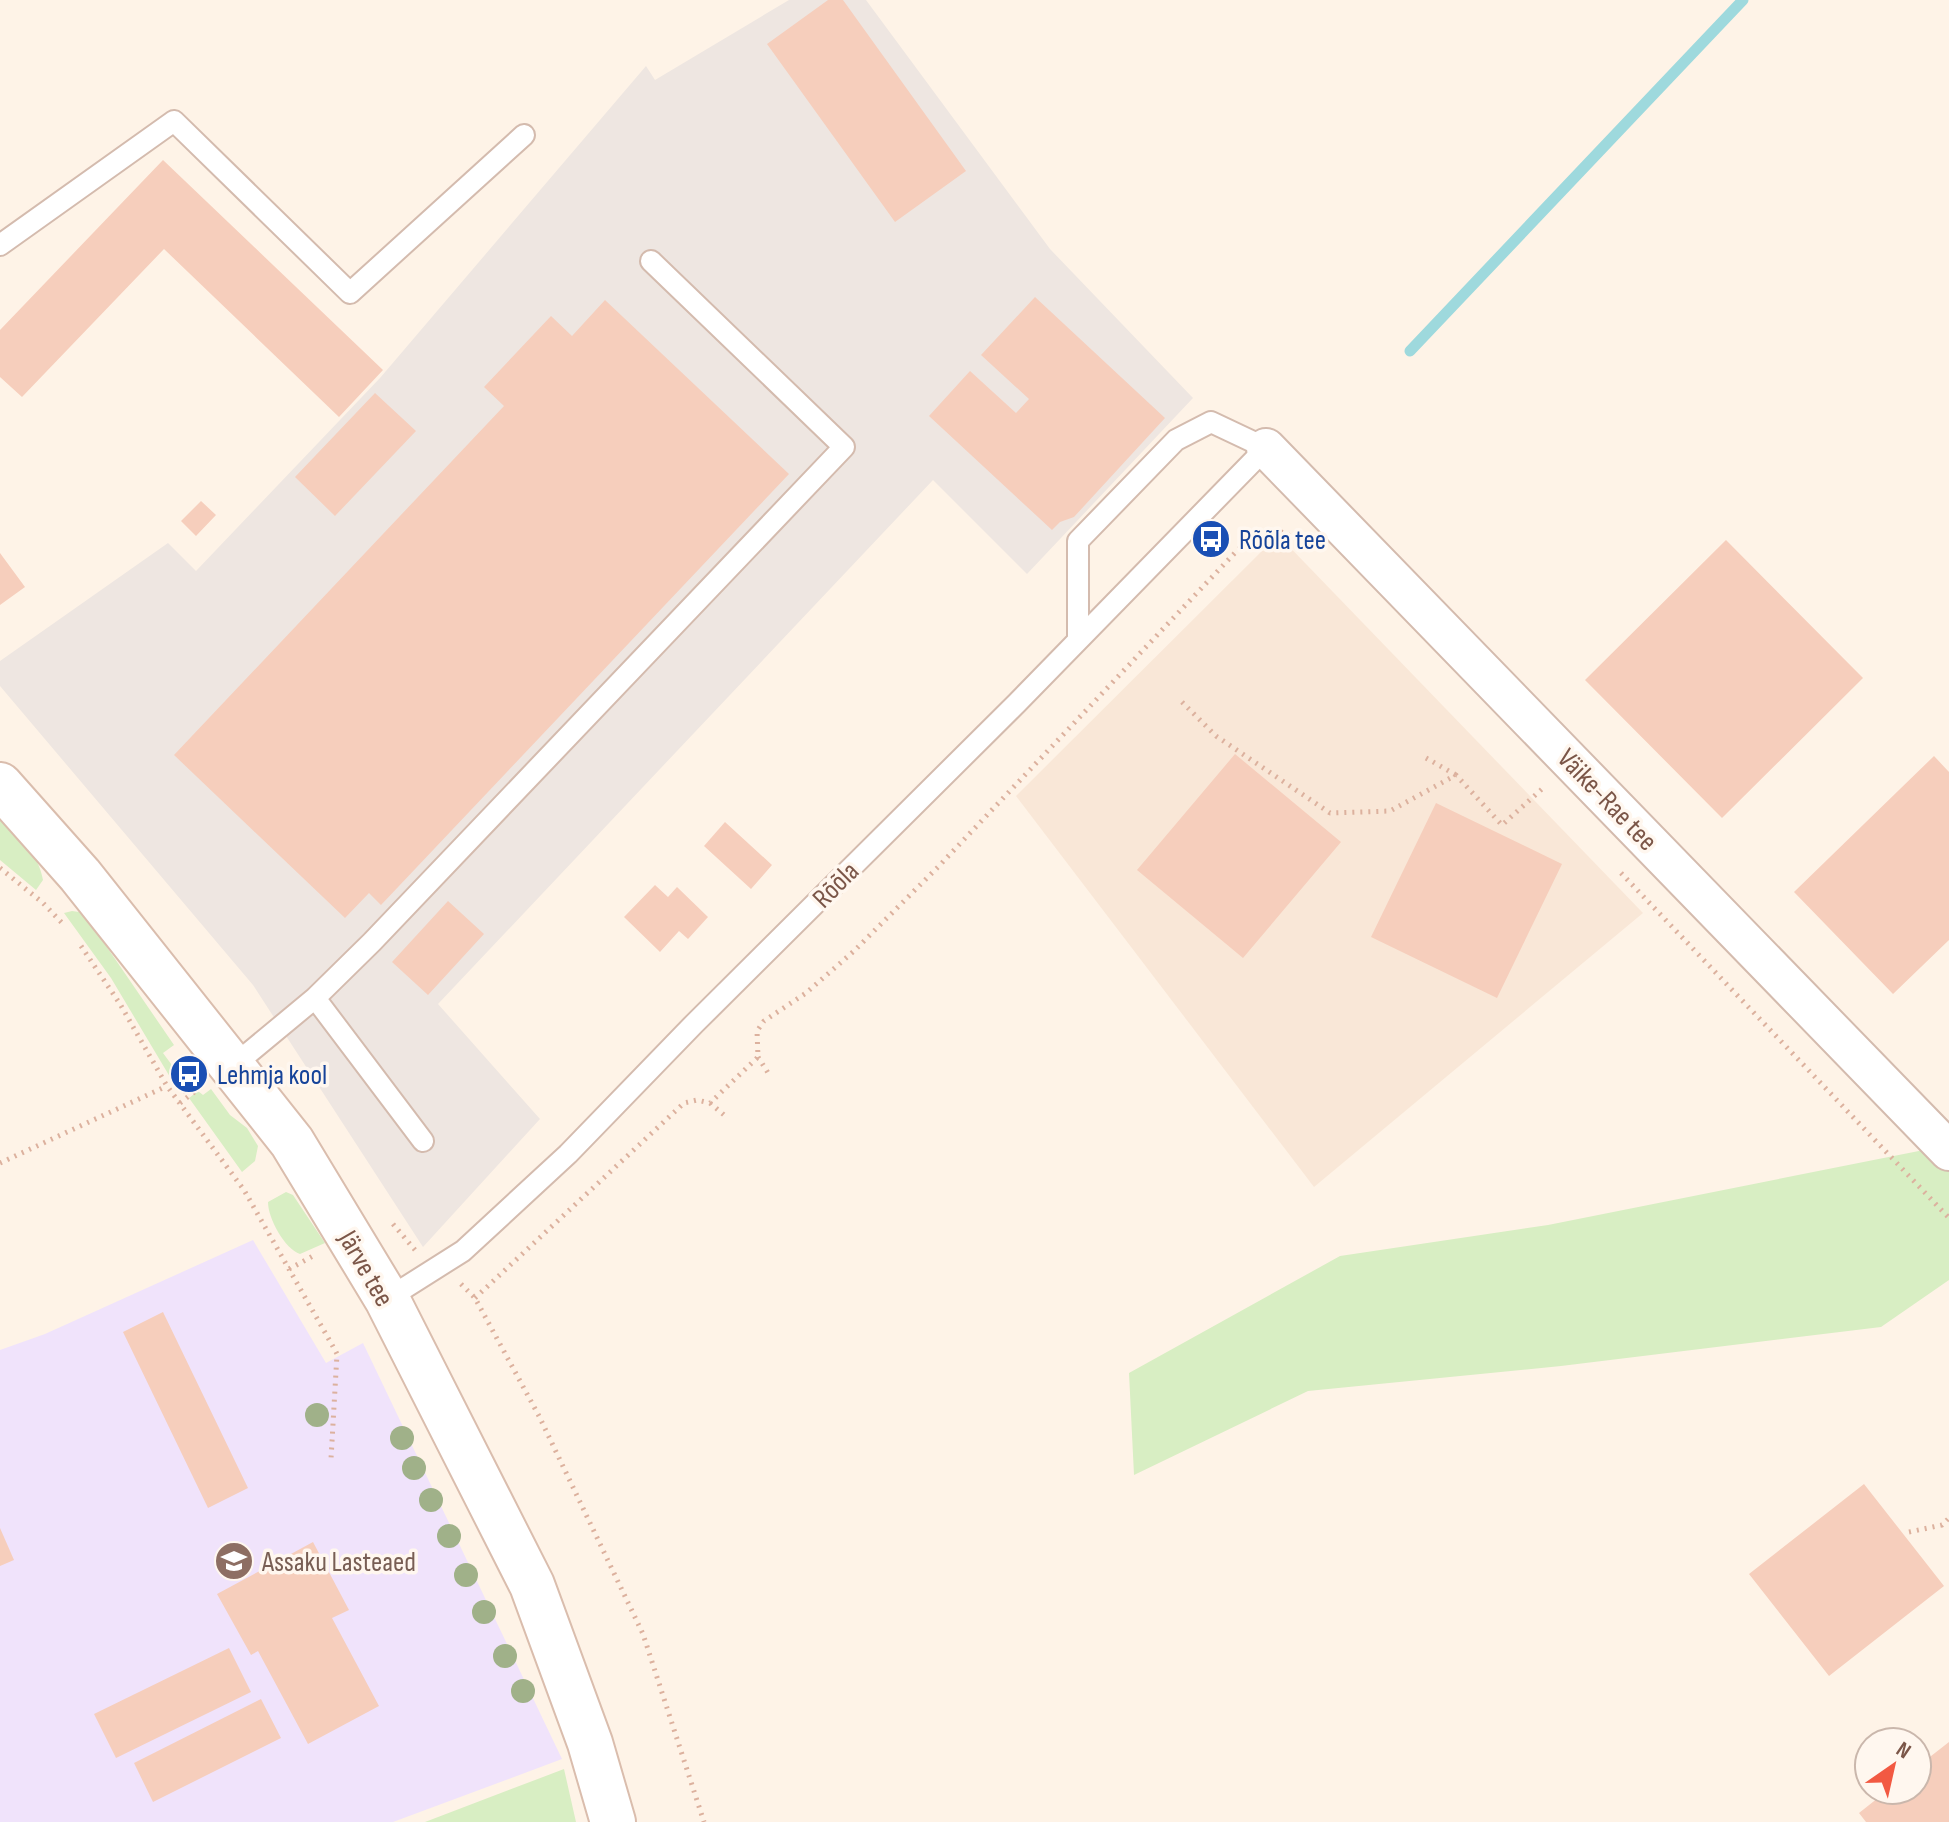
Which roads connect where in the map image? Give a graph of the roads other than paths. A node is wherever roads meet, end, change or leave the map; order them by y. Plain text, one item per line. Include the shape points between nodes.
1 (524, 135) dead end
2 (0, 245) edge
3 (651, 261) dead end
4 (1266, 448) junction
5 (1078, 640) junction
6 (0, 785) edge
7 (315, 998) junction
8 (233, 1066) junction
9 (423, 1141) dead end
10 (1949, 1151) edge
11 (387, 1299) junction
12 (613, 1822) edge

1 - 2 lane via 350,293 174,121
3 - 7 lane via 844,447
4 - 5 lane, Rõõla
4 - 5 lane via 1211,422 1165,451 1078,541
4 - 10 street, Väike-Rae tee
5 - 11 lane, Rõõla via 568,1154 463,1251
6 - 8 street, Järve tee via 80,875
7 - 8 lane
7 - 9 lane
8 - 11 street, Järve tee via 300,1155
11 - 12 street, Järve tee via 532,1585

